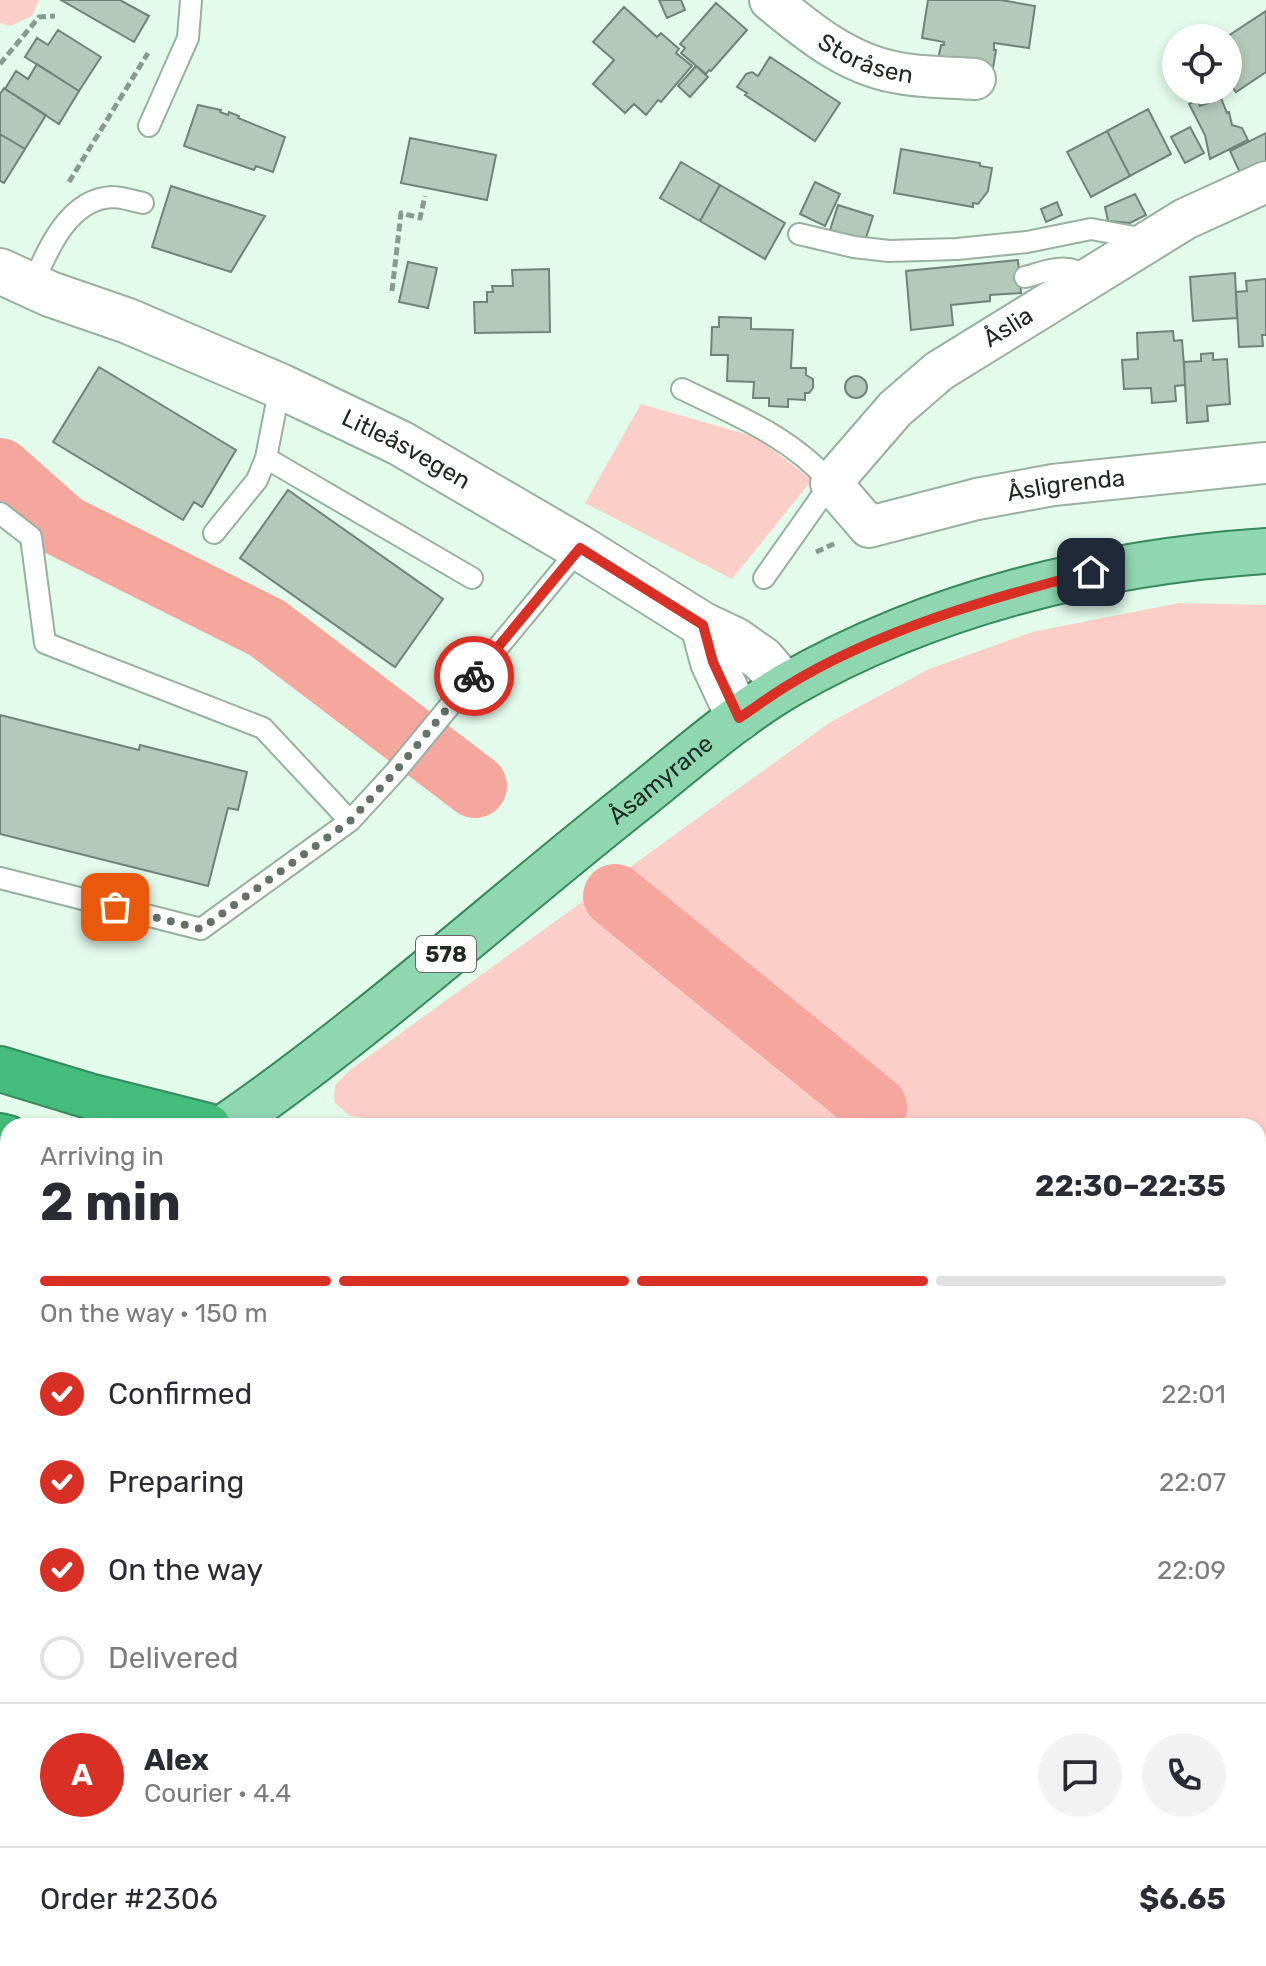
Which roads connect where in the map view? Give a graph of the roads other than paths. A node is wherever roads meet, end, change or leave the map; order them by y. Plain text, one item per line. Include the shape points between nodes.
1 (191, 0) edge
2 (770, 0) edge
3 (975, 79) dead end
4 (149, 126) dead end
5 (1266, 182) edge
6 (143, 203) dead end
7 (799, 234) dead end
8 (1150, 240) junction
9 (1025, 277) dead end
10 (16, 278) edge
11 (1087, 278) junction
12 (280, 386) junction
13 (682, 389) dead end
14 (266, 458) junction
15 (1266, 463) edge
16 (831, 483) junction
17 (0, 513) edge
18 (214, 533) dead end
19 (580, 548) junction
20 (1266, 551) edge
21 (472, 578) dead end
22 (764, 578) dead end
23 (703, 625) junction
24 (786, 686) junction
25 (739, 718) junction
26 (350, 821) junction
27 (0, 878) edge
28 (0, 1069) edge
29 (176, 1118) edge
30 (238, 1118) edge

1 - 4 lane via 188,38
2 - 3 street, Storåsen via 852,58 892,72
5 - 8 street, Åslia
6 - 10 lane via 116,197 84,206
7 - 8 lane via 889,251 1027,242 1091,229
8 - 11 street, Åslia
9 - 11 lane via 1062,267
10 - 12 street, Litleåsvegen
11 - 16 street, Åslia via 939,371 895,409
12 - 14 lane
12 - 19 street, Litleåsvegen via 400,443
13 - 16 lane via 763,428 813,462
14 - 18 lane via 257,480
14 - 21 lane
15 - 16 street, Åsligrenda via 1053,485 869,527
16 - 22 lane
17 - 26 lane via 31,537 45,643 263,728
19 - 23 street, Litleåsvegen
19 - 26 lane
20 - 24 main road, Åsamyrane / 578 via 1091,572 1024,589 896,634
23 - 24 street, Litleåsvegen via 762,659
23 - 25 street via 713,662
24 - 25 main road, Åsamyrane / 578
25 - 30 main road, Åsamyrane / 578
26 - 27 lane via 201,929
28 - 29 highway

